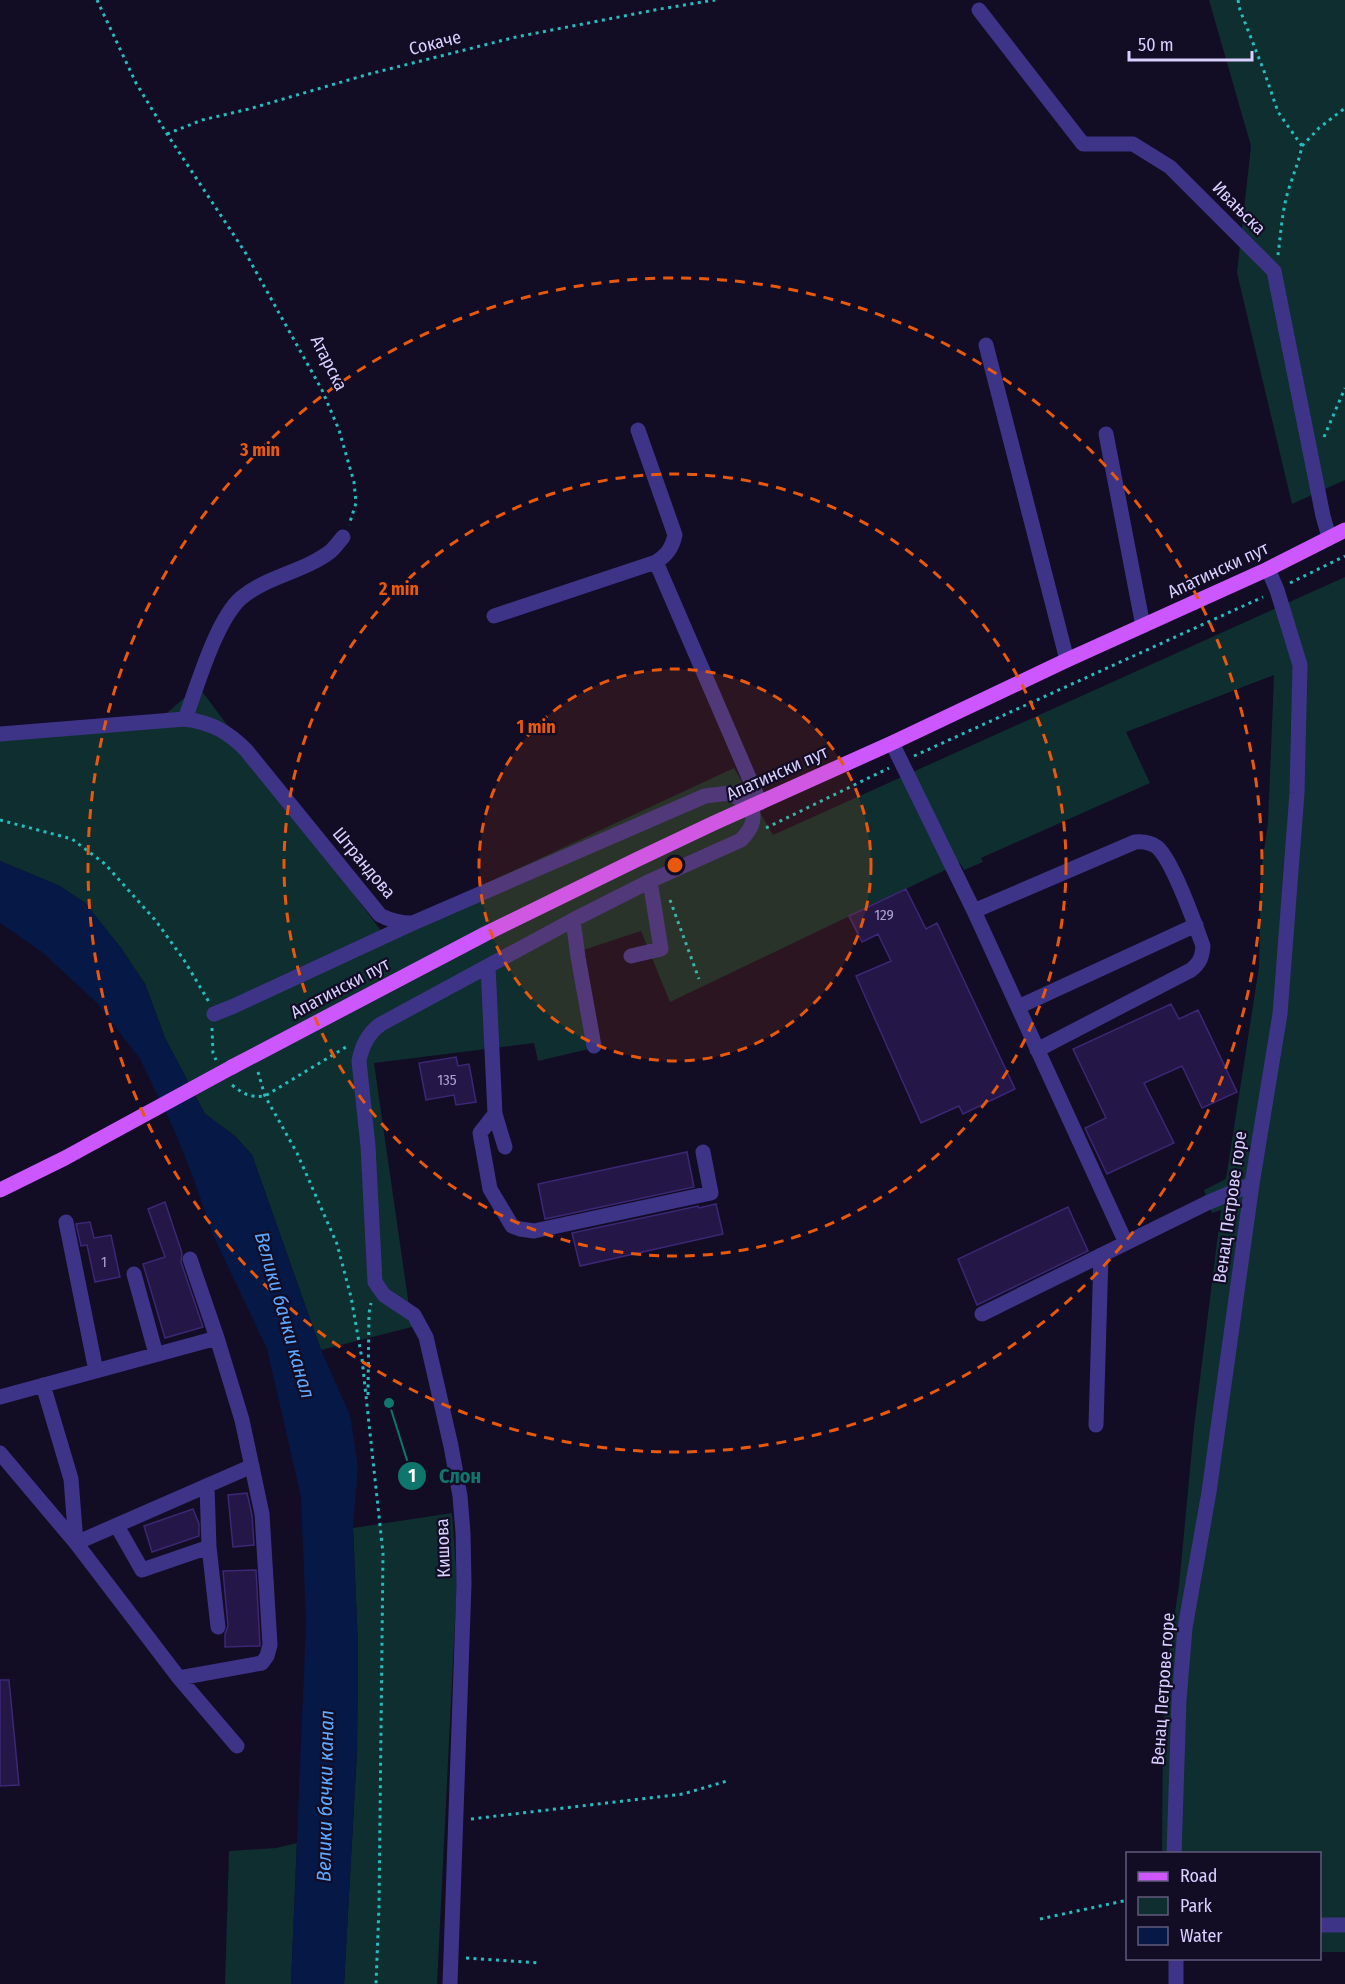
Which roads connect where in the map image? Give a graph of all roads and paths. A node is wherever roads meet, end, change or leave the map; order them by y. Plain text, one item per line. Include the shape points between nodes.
1 (97, 0) edge
2 (715, 0) edge
3 (1238, 0) edge
4 (980, 10) dead end
5 (1345, 108) edge
6 (167, 134) junction
7 (1302, 146) junction
8 (1274, 271) junction
9 (986, 345) dead end
10 (1345, 388) edge
11 (638, 430) dead end
12 (1106, 434) dead end
13 (1310, 451) junction
14 (1345, 530) edge
15 (343, 537) joint
16 (1329, 537) junction
17 (1345, 556) edge
18 (657, 562) junction
19 (1268, 569) junction
20 (1277, 590) junction
21 (494, 616) dead end
22 (1143, 626) junction
23 (1067, 660) junction
24 (185, 719) junction
25 (0, 734) edge
26 (892, 743) junction
27 (902, 762) junction
28 (756, 805) junction
29 (0, 820) edge
30 (741, 840) junction
31 (656, 878) junction
32 (974, 911) junction
33 (573, 920) junction
34 (413, 923) junction
35 (1196, 926) junction
36 (631, 956) dead end
37 (488, 966) junction
38 (699, 979) dead end
39 (1018, 1007) junction
40 (214, 1014) junction
41 (372, 1031) junction
42 (594, 1046) dead end
43 (1037, 1050) junction
44 (253, 1056) junction
45 (216, 1061) dead end
46 (231, 1084) dead end
47 (265, 1096) junction
48 (495, 1114) junction
49 (505, 1147) dead end
50 (703, 1152) dead end
51 (1252, 1184) junction
52 (0, 1190) edge
53 (66, 1222) dead end
54 (1125, 1243) junction
55 (1101, 1255) junction
56 (189, 1259) dead end
57 (134, 1274) dead end
58 (375, 1282) junction
59 (982, 1314) dead end
60 (217, 1338) junction
61 (156, 1354) junction
62 (96, 1371) junction
63 (43, 1385) junction
64 (0, 1397) edge
65 (367, 1409) junction
66 (1096, 1425) dead end
67 (0, 1453) edge
68 (252, 1466) junction
69 (207, 1486) junction
70 (117, 1526) junction
71 (76, 1543) junction
72 (209, 1547) junction
73 (218, 1627) dead end
74 (179, 1678) junction
75 (237, 1746) dead end
76 (727, 1781) dead end
77 (456, 1820) junction
78 (1174, 1852) edge
79 (1126, 1900) edge
80 (1040, 1919) dead end
81 (1321, 1925) edge
82 (1345, 1925) edge
83 (462, 1958) dead end
84 (1176, 1960) edge
85 (540, 1963) dead end
86 (376, 1984) edge
87 (450, 1984) edge
88 (1176, 1984) edge

1 - 6 path, Атарска via 136,83
2 - 6 path, Сокаче via 516,37 202,120
3 - 7 path via 1278,112
4 - 8 street, Ивањска via 1083,144 1133,144 1170,167
5 - 7 path
6 - 15 path, Атарска via 245,252 297,342 339,430 356,503
7 - 8 path via 1289,188
8 - 13 street
9 - 23 street
10 - 13 path via 1324,437
11 - 18 street via 675,535 673,546
12 - 22 street
13 - 16 street
14 - 16 main road, Апатински пут
15 - 24 street via 331,551 258,587 232,607 222,622
16 - 19 main road, Апатински пут
17 - 20 path
18 - 21 street
18 - 28 street
19 - 20 street, Венац Петрове горе
19 - 22 main road, Апатински пут
20 - 27 path
20 - 51 street, Венац Петрове горе via 1300,665 1297,793 1280,1014
22 - 23 main road, Апатински пут
23 - 26 main road, Апатински пут
24 - 25 street, Штрандова
24 - 34 street, Штрандова via 204,722 231,735 380,915
26 - 27 street
26 - 28 main road, Апатински пут
27 - 30 path
27 - 32 street
28 - 30 street via 751,827
28 - 34 street via 730,793 705,796
28 - 44 main road, Апатински пут via 485,934
29 - 40 path via 72,839 105,864 163,931 203,990
30 - 31 street
31 - 33 street
31 - 36 street via 661,949
31 - 38 path
32 - 35 street via 1142,841 1156,846 1168,862
32 - 39 street
33 - 37 street
33 - 42 street
34 - 40 street
35 - 39 street
35 - 43 street via 1203,946 1199,964
37 - 41 street
37 - 48 street
39 - 43 street
40 - 45 path via 211,1032
41 - 47 path
41 - 58 street via 361,1048 359,1060
43 - 54 street
44 - 47 path
44 - 52 main road, Апатински пут, bridge
46 - 47 path via 254,1098
47 - 65 path via 297,1153 337,1244 351,1298
48 - 49 street
48 - 50 street via 480,1133 490,1189 512,1226 520,1229 534,1231 711,1193
51 - 54 street
51 - 78 street, Венац Петрове горе via 1209,1491 1185,1628
53 - 62 street
54 - 55 street
55 - 59 street
55 - 66 street
56 - 60 street
57 - 61 street
58 - 65 path via 369,1313
58 - 77 street, Кишова via 384,1295 414,1315 426,1338 460,1496 464,1584
60 - 61 street
60 - 68 street
61 - 62 street
62 - 63 street
63 - 64 street
63 - 71 street via 71,1479
65 - 86 path via 383,1553
67 - 71 street
68 - 69 street
68 - 74 street via 262,1514 270,1645 267,1656 255,1665
69 - 70 street
69 - 72 street
70 - 71 street
70 - 72 street via 142,1570
71 - 74 street
72 - 73 street
74 - 75 street
76 - 77 path via 683,1794
77 - 87 street, Кишова
79 - 80 path
81 - 82 street
83 - 85 path
84 - 88 street

